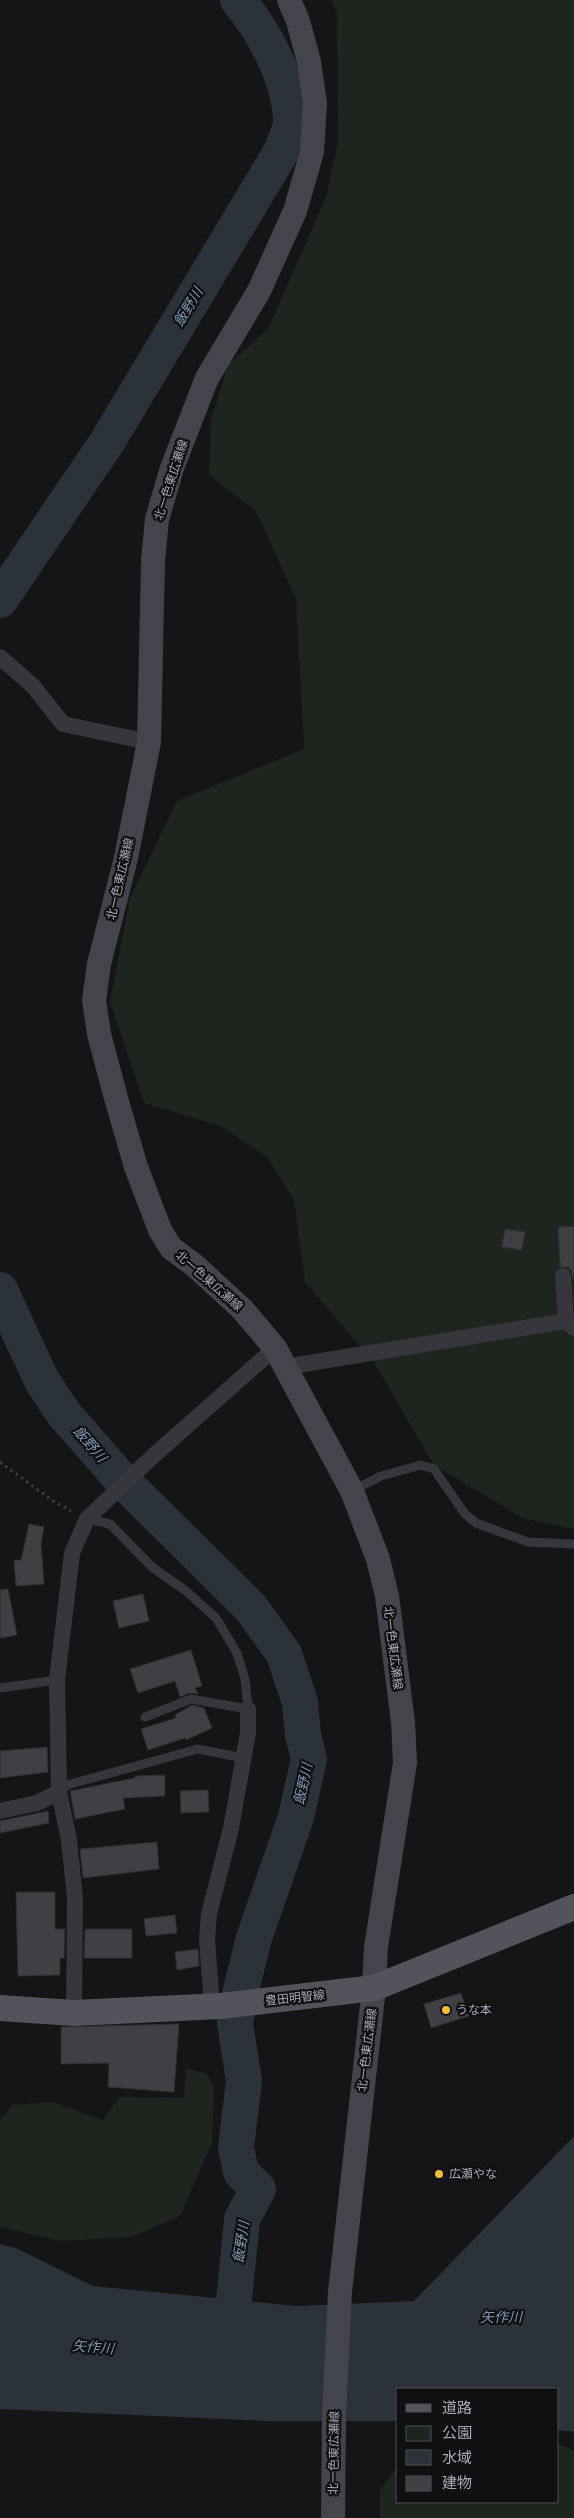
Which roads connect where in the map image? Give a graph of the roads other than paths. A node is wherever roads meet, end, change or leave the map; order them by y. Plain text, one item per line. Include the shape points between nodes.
1 (289, 0) edge
2 (0, 657) edge
3 (149, 742) junction
4 (563, 1276) dead end
5 (570, 1325) edge
6 (280, 1358) junction
7 (352, 1491) junction
8 (87, 1519) junction
9 (574, 1544) edge
10 (57, 1680) junction
11 (0, 1688) edge
12 (248, 1709) junction
13 (145, 1717) dead end
14 (244, 1758) junction
15 (59, 1792) junction
16 (0, 1810) edge
17 (574, 1907) edge
18 (374, 1988) junction
19 (217, 2006) junction
20 (0, 2008) edge
21 (74, 2013) junction
22 (333, 2518) edge

1 - 3 main road, 北一色東広瀬線 via 309,62 315,103 312,152 295,212 259,291 207,378 172,468 157,519
2 - 3 street via 33,686 63,724
3 - 6 main road, 北一色東広瀬線 via 126,858 99,964 94,1000 99,1034 134,1158 160,1230 170,1248 194,1265 242,1309
4 - 5 street
5 - 6 street
6 - 7 main road, 北一色東広瀬線
6 - 8 street via 152,1457
7 - 9 lane via 381,1476 421,1464 434,1469 465,1514 476,1523 528,1542
7 - 18 main road, 北一色東広瀬線 via 378,1559 386,1596 406,1763 376,1947
8 - 10 street via 68,1568
8 - 12 lane via 110,1524 152,1567 216,1618 237,1652 245,1680
10 - 11 lane
10 - 15 street
12 - 13 lane via 191,1699
12 - 14 street
14 - 15 lane via 198,1749 67,1785
14 - 19 street via 231,1828 209,1914 207,1939
15 - 16 street via 37,1803
15 - 21 street via 70,1840 75,1898
17 - 18 main road, 豊田明智線
18 - 19 main road, 豊田明智線
18 - 22 main road, 北一色東広瀬線 via 345,2237 338,2330
19 - 21 main road, 豊田明智線
20 - 21 main road, 豊田明智線

